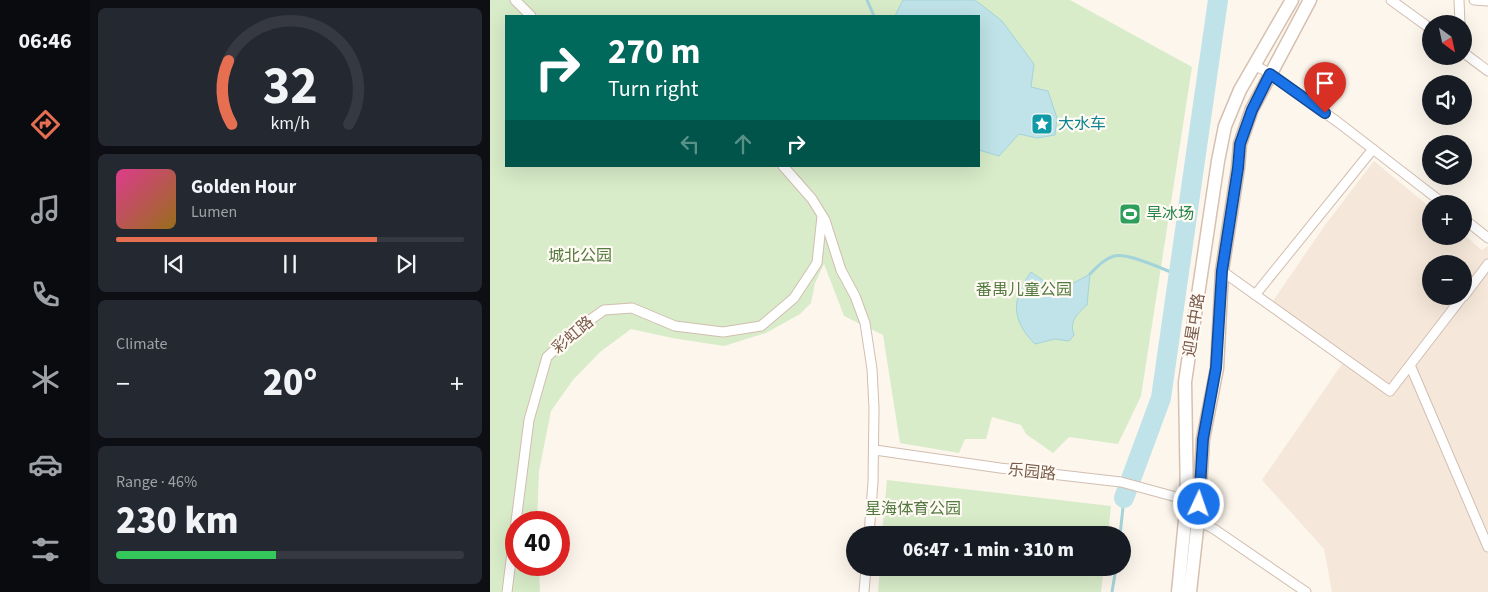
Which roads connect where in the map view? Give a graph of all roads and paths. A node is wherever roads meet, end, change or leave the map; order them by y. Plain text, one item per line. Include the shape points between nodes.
1 (515, 0) edge
2 (1292, 0) edge
3 (1303, 0) edge
4 (1310, 0) edge
5 (1391, 0) edge
6 (1459, 0) edge
7 (1474, 0) edge
8 (1488, 1) edge
9 (530, 15) edge
10 (1460, 15) edge
11 (1422, 22) edge
12 (1472, 59) edge
13 (1254, 65) junction
14 (1488, 71) edge
15 (1270, 74) junction
16 (1373, 149) junction
17 (784, 167) edge
18 (1432, 195) edge
19 (822, 216) junction
20 (1472, 225) edge
21 (1488, 238) edge
22 (1488, 264) edge
23 (1222, 271) junction
24 (1472, 285) edge
25 (1255, 295) junction
26 (1457, 305) edge
27 (1410, 365) junction
28 (875, 450) junction
29 (1187, 500) junction
30 (1186, 517) junction
31 (1198, 520) junction
32 (870, 526) edge
33 (1488, 547) edge
34 (865, 576) edge
35 (506, 592) edge
36 (864, 592) edge
37 (1178, 592) edge
38 (1190, 592) edge
39 (1306, 592) edge

1 - 9 street
2 - 13 street, 迎星中路
3 - 13 street, 迎星中路
4 - 15 street, 迎星中路
5 - 11 street
6 - 10 street
7 - 8 street
12 - 14 street
13 - 15 street
13 - 29 street, 迎星中路 via 1225,126 1218,161 1185,382
15 - 16 street
15 - 23 street, 迎星中路 via 1240,144
16 - 18 street
16 - 25 street
17 - 19 street via 812,199
19 - 28 street via 867,331
19 - 35 street, 彩虹路 via 817,263 794,298 761,326 723,332 675,326 632,308 604,310 547,357 529,420
20 - 21 street
22 - 24 street
23 - 25 street
23 - 31 street, 迎星中路 via 1216,368 1203,439
25 - 27 street via 1390,391
26 - 27 street
27 - 33 street
28 - 29 street, 乐园路 via 1121,482
28 - 32 street
29 - 30 street, 迎星中路
30 - 31 street
30 - 37 street, 迎星中路
31 - 38 street, 迎星中路
31 - 39 street
34 - 36 street

